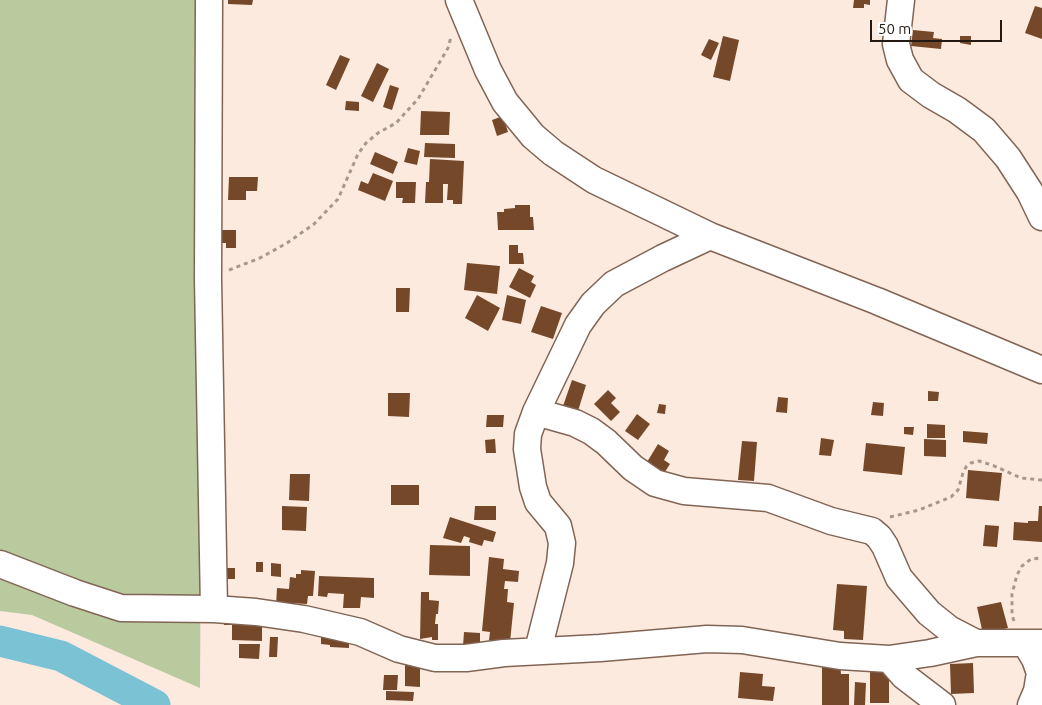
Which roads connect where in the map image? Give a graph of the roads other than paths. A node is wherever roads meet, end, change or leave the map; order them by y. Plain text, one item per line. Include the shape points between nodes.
1 (209, 0) edge
2 (459, 0) edge
3 (901, 0) edge
4 (1042, 217) edge
5 (710, 236) junction
6 (1042, 370) edge
7 (536, 412) junction
8 (0, 564) edge
9 (214, 609) junction
10 (1034, 643) edge
11 (976, 644) junction
12 (538, 650) junction
13 (889, 659) junction
14 (942, 705) edge
15 (1032, 705) edge

1 - 9 street via 208,279
2 - 5 street via 505,102 533,136 594,180
3 - 4 street via 896,44 911,80 984,130 1008,158
5 - 6 street
5 - 7 street via 614,284 593,304 578,324
7 - 11 street via 590,430 655,483 684,492 768,498 872,531 879,537 899,578 929,613
7 - 12 street via 527,448 533,487 538,502 558,526 562,542 560,563
8 - 9 street via 121,608
9 - 12 street via 304,618 360,632 399,649 435,658
10 - 11 street
10 - 15 street via 1040,673
11 - 13 street
12 - 13 street via 707,639
13 - 14 street via 904,676

